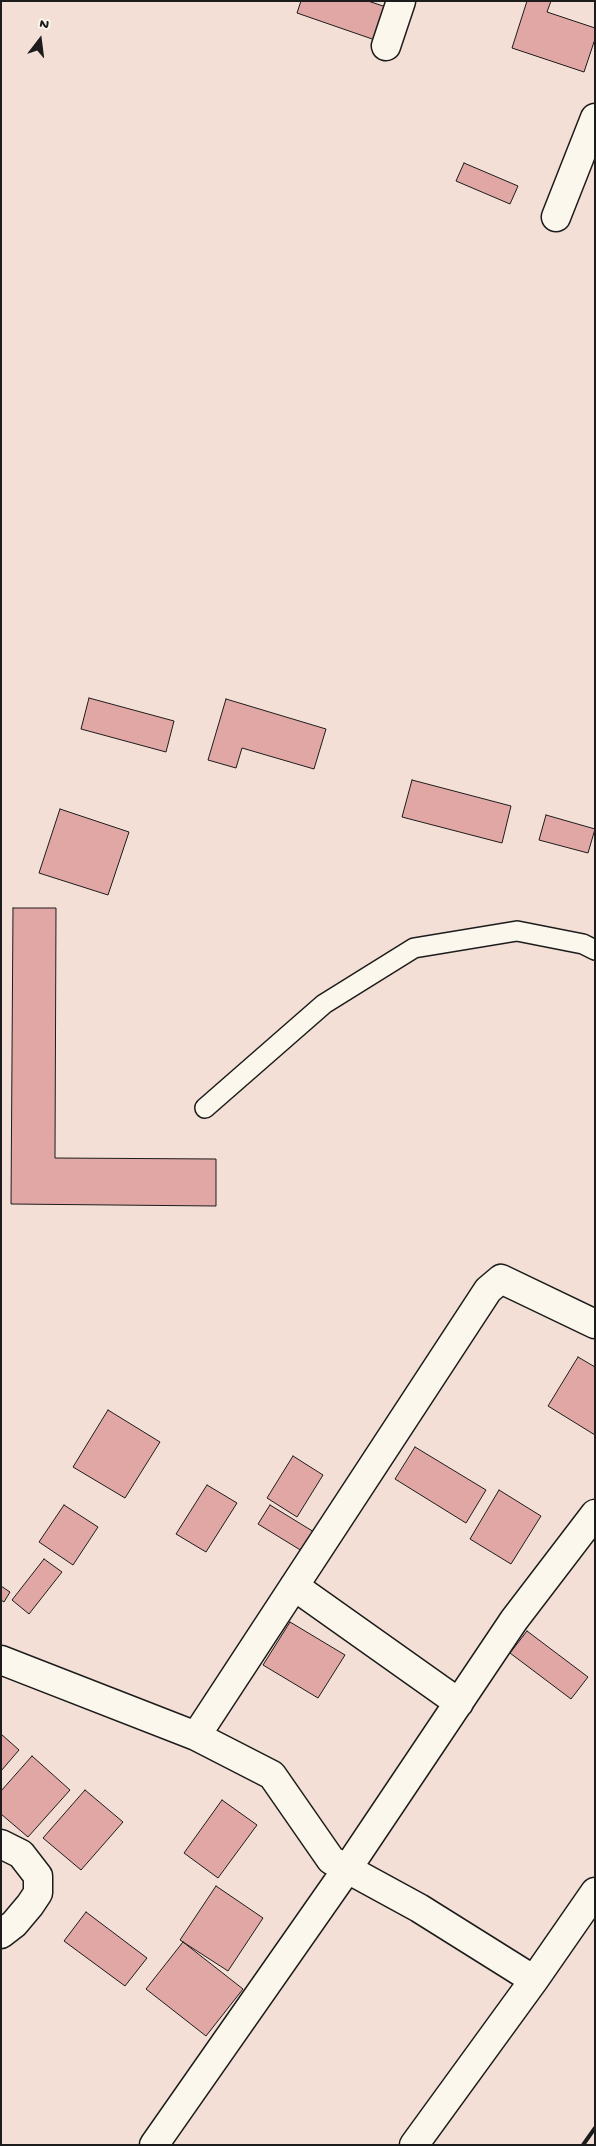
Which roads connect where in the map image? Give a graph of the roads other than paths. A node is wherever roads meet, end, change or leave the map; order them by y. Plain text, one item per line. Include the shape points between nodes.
1 (401, 1) edge
2 (386, 46) dead end
3 (595, 118) edge
4 (556, 217) dead end
5 (595, 950) edge
6 (205, 1108) dead end
7 (595, 1324) edge
8 (595, 1514) edge
9 (294, 1586) junction
10 (1, 1660) edge
11 (459, 1703) junction
12 (196, 1736) junction
13 (1, 1844) edge
14 (347, 1869) junction
15 (595, 1892) edge
16 (1, 1934) edge
17 (534, 1980) junction
18 (154, 2145) edge
19 (414, 2145) edge

1 - 2 street
3 - 4 street
5 - 6 lane via 583,944 516,931 414,948 324,1004
7 - 9 street via 501,1279 488,1290
8 - 11 street via 514,1620
9 - 11 street
9 - 12 street
10 - 12 street
11 - 14 street
12 - 14 street via 272,1775 331,1860
13 - 16 street via 21,1854 38,1876 38,1893 14,1924
14 - 17 street via 419,1908
14 - 18 street
15 - 17 street
17 - 19 street

